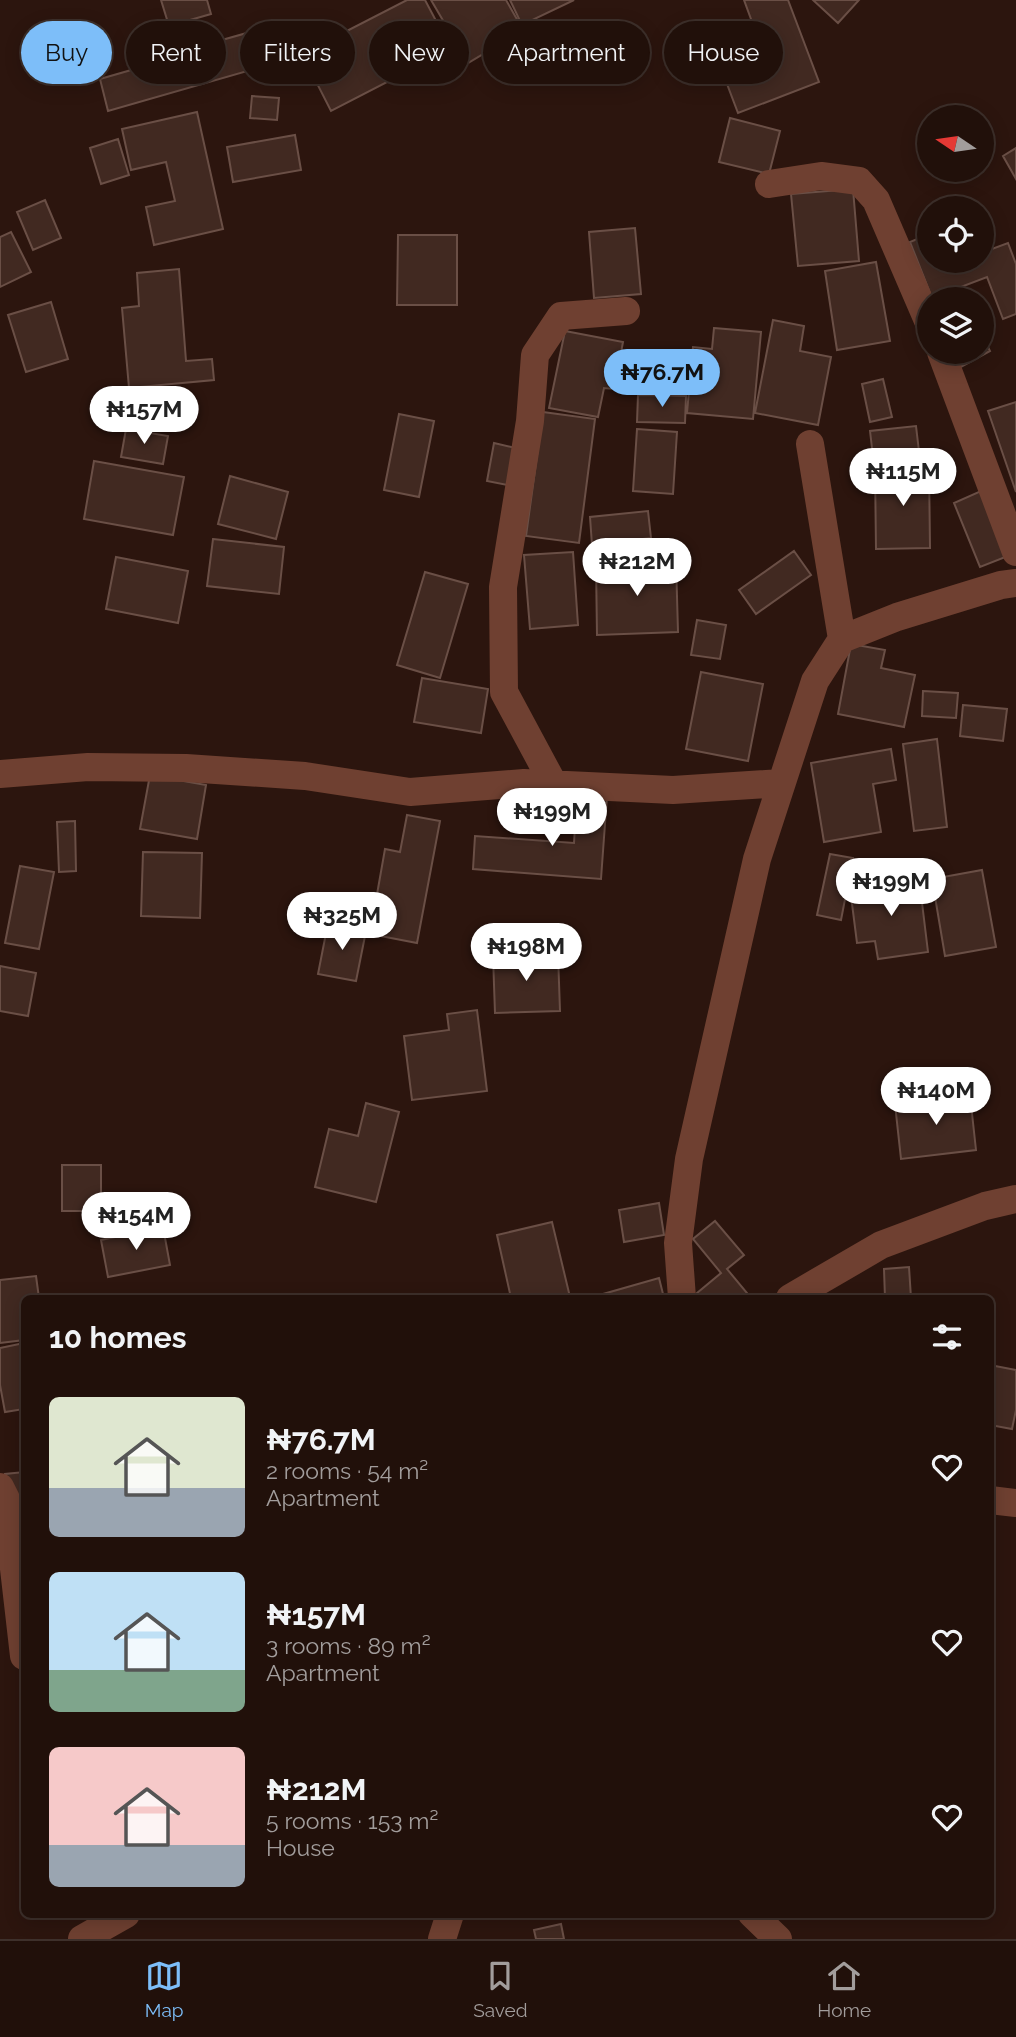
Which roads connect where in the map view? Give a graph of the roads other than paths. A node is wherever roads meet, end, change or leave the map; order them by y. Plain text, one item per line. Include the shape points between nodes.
1 (769, 184) dead end
2 (917, 296) edge
3 (626, 311) dead end
4 (946, 364) edge
5 (810, 444) dead end
6 (1016, 552) edge
7 (1016, 583) edge
8 (842, 639) junction
9 (0, 774) edge
10 (781, 783) junction
11 (554, 785) junction
12 (1016, 1199) edge
13 (682, 1295) edge
14 (795, 1295) edge
15 (2, 1493) edge
16 (994, 1500) edge
17 (1016, 1503) edge
18 (21, 1634) edge
19 (119, 1918) edge
20 (449, 1918) edge
21 (756, 1918) edge
22 (82, 1939) edge
23 (442, 1939) edge
24 (778, 1939) edge

1 - 2 street via 821,176 859,181 876,200
3 - 11 street via 561,316 535,355 530,421 503,587 504,692
4 - 6 street
5 - 8 street
7 - 8 street via 897,617
8 - 10 street via 815,681
9 - 11 street via 88,767 186,768 305,776 410,792
10 - 11 street via 673,790
10 - 13 street via 757,859 689,1159 678,1242
12 - 14 street via 881,1245
15 - 18 street
16 - 17 street
19 - 22 street
20 - 23 street
21 - 24 street

